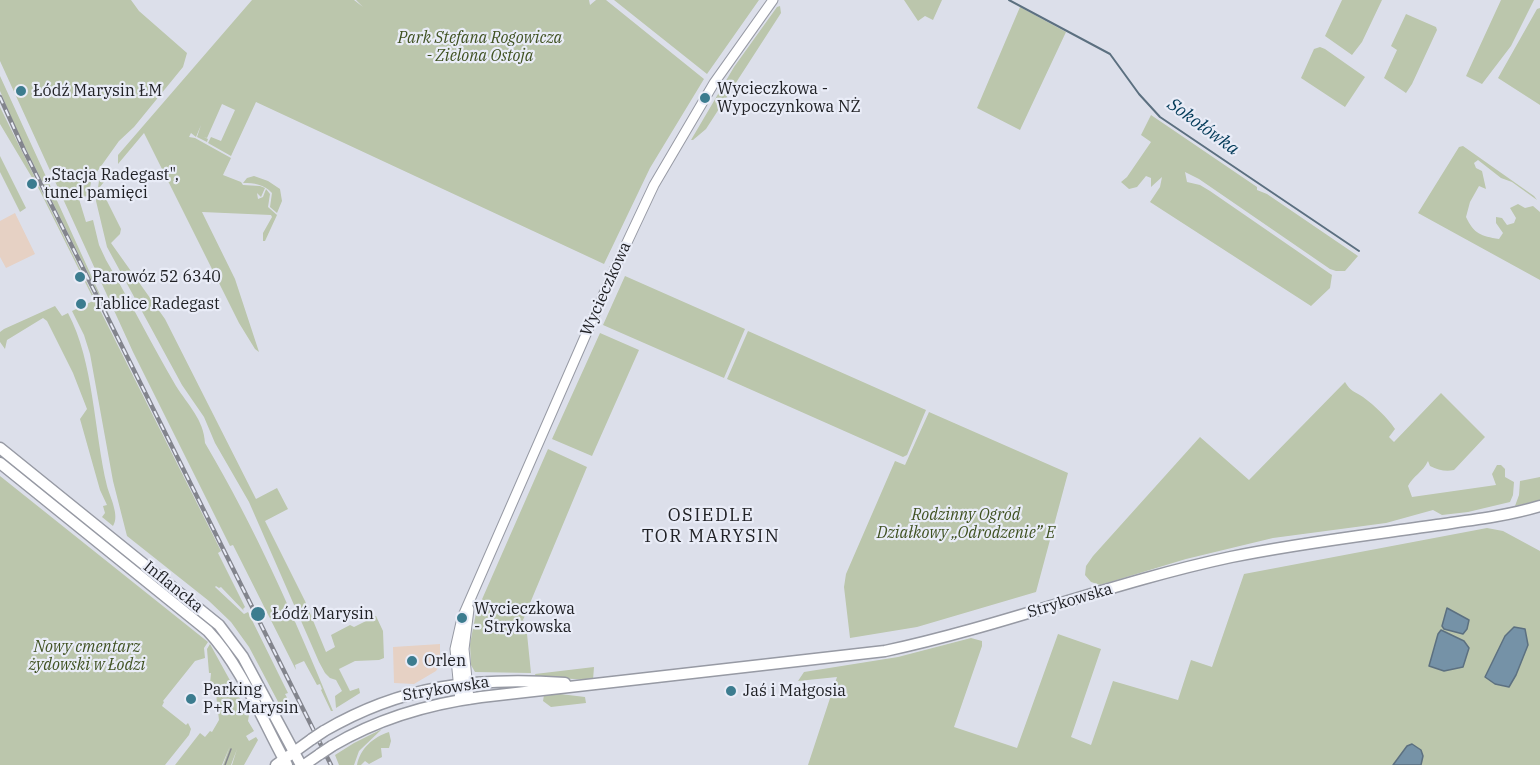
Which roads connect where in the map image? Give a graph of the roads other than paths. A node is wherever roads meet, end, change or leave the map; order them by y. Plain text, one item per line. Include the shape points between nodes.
1 (773, 0) edge
2 (0, 448) edge
3 (0, 463) edge
4 (1540, 507) edge
5 (463, 685) junction
6 (598, 685) junction
7 (464, 699) junction
8 (285, 760) edge
9 (302, 765) edge

1 - 5 street, Wycieczkowa via 714,83 654,185 615,268 472,595
2 - 8 main road, Inflancka via 219,625 243,657
3 - 8 main road, Inflancka via 208,631 236,671
4 - 6 main road, Strykowska via 1229,558 885,651
5 - 6 main road, Strykowska via 518,680
5 - 7 street, Wycieczkowa
5 - 8 main road, Strykowska, bridge via 392,699 324,731
6 - 7 main road, Strykowska
7 - 9 main road, Strykowska, bridge via 391,717
8 - 9 main road, Inflancka

